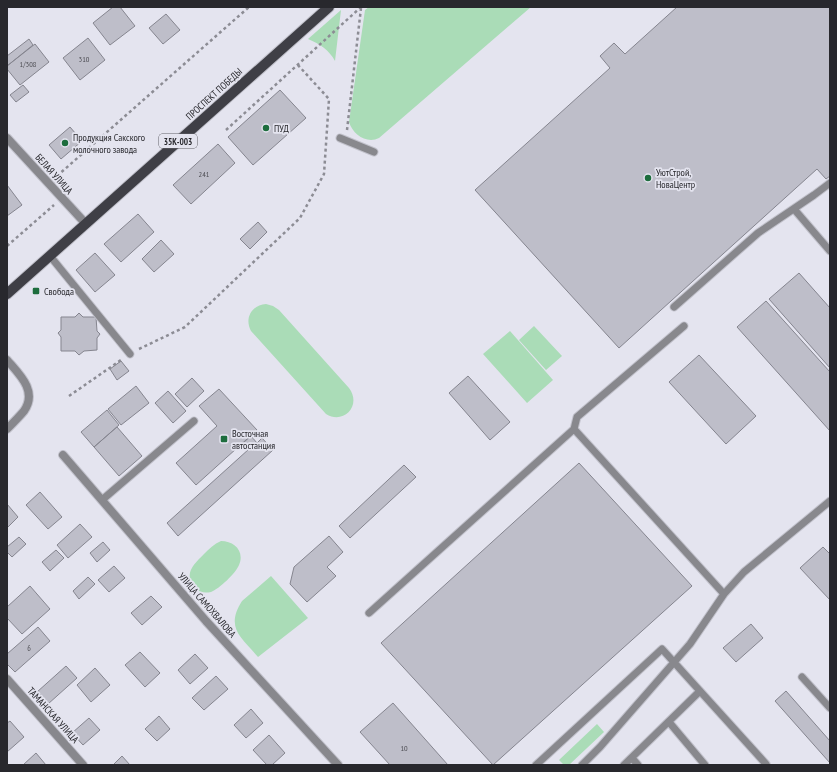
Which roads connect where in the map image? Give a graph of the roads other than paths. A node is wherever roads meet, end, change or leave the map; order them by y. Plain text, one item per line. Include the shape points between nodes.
1 (329, 7) edge
2 (7, 138) edge
3 (343, 139) road end
4 (374, 152) dead end
5 (830, 183) edge
6 (794, 209) junction
7 (86, 224) junction
8 (830, 251) edge
9 (50, 256) junction
10 (7, 294) edge
11 (674, 306) dead end
12 (684, 326) dead end
13 (130, 354) road end
14 (7, 360) edge
15 (194, 421) dead end
16 (7, 429) edge
17 (574, 429) junction
18 (63, 455) dead end
19 (102, 500) junction
20 (830, 501) edge
21 (724, 594) junction
22 (368, 613) dead end
23 (675, 662) junction
24 (802, 677) dead end
25 (7, 679) edge
26 (700, 691) junction
27 (830, 708) edge
28 (669, 722) junction
29 (632, 758) junction
30 (84, 765) edge
31 (338, 765) edge
32 (536, 765) edge
33 (582, 765) edge
34 (624, 765) edge
35 (638, 765) edge
36 (705, 765) edge
37 (765, 765) edge

1 - 7 main road, ПРОСПЕКТ ПОБЕДЫ / 35К-003
2 - 7 street, БЕЛАЯ УЛИЦА
3 - 4 lane
5 - 6 lane
6 - 8 lane
6 - 11 lane via 758,234
7 - 9 main road, ПРОСПЕКТ ПОБЕДЫ / 35К-003
9 - 10 main road, ПРОСПЕКТ ПОБЕДЫ / 35К-003
9 - 13 lane
12 - 17 lane via 578,417
14 - 16 street via 24,381 29,393 24,411
15 - 19 lane
17 - 21 lane
17 - 22 lane
18 - 19 street, УЛИЦА САМОХВАЛОВА
19 - 31 street, УЛИЦА САМОХВАЛОВА via 206,621
20 - 21 lane via 744,572
21 - 23 lane
23 - 26 lane
23 - 32 lane via 662,649
23 - 33 lane
24 - 27 lane
25 - 30 street, ТАМАНСКАЯ УЛИЦА
26 - 28 lane
26 - 37 lane
28 - 29 lane
28 - 36 lane
29 - 34 lane
29 - 35 lane

